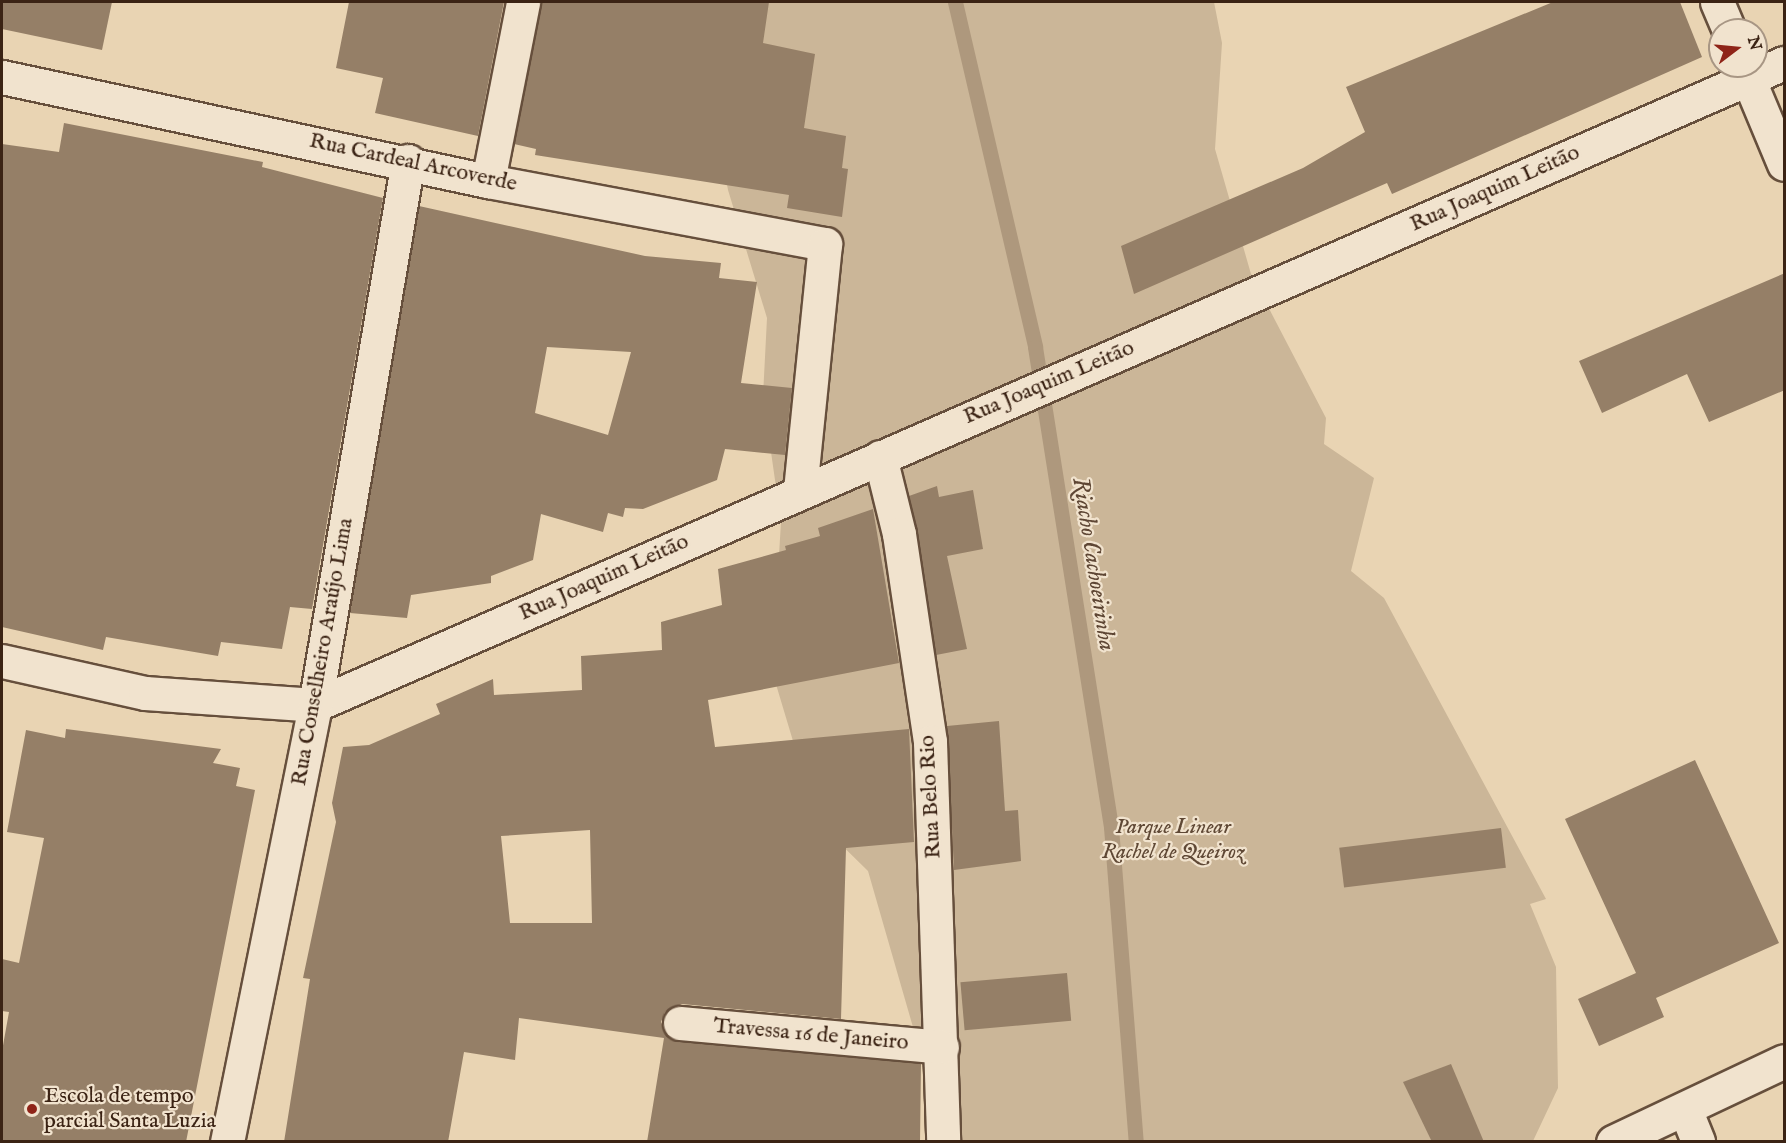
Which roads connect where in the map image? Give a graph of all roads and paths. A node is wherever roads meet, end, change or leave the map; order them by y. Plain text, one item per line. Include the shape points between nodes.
1 (523, 2) edge
2 (1717, 2) edge
3 (1724, 18) edge
4 (1785, 63) edge
5 (1768, 67) edge
6 (2, 77) edge
7 (1733, 78) edge
8 (1749, 78) edge
9 (408, 161) junction
10 (1785, 164) edge
11 (488, 181) junction
12 (880, 457) junction
13 (800, 492) junction
14 (2, 661) edge
15 (315, 705) junction
16 (680, 1023) dead end
17 (942, 1047) junction
18 (1785, 1061) edge
19 (1685, 1109) junction
20 (227, 1142) edge
21 (942, 1142) edge
22 (1613, 1142) edge
23 (1698, 1142) edge

1 - 11 street
2 - 3 street
4 - 5 street, Rua Joaquim Leitão
6 - 9 street, Rua Cardeal Arcoverde
7 - 12 street, Rua Joaquim Leitão
8 - 10 street
9 - 11 street, Rua Cardeal Arcoverde
9 - 15 street, Rua Conselheiro Araújo Lima
11 - 13 street, Rua Cardeal Arcoverde via 825,244
12 - 13 street, Rua Joaquim Leitão
12 - 17 street, Rua Belo Rio via 899,534 930,742
13 - 15 street, Rua Joaquim Leitão
14 - 15 street via 146,693
15 - 20 street, Rua Conselheiro Araújo Lima
16 - 17 street, Travessa 16 de Janeiro
17 - 21 street, Rua Belo Rio
18 - 19 street
19 - 22 street
19 - 23 street

